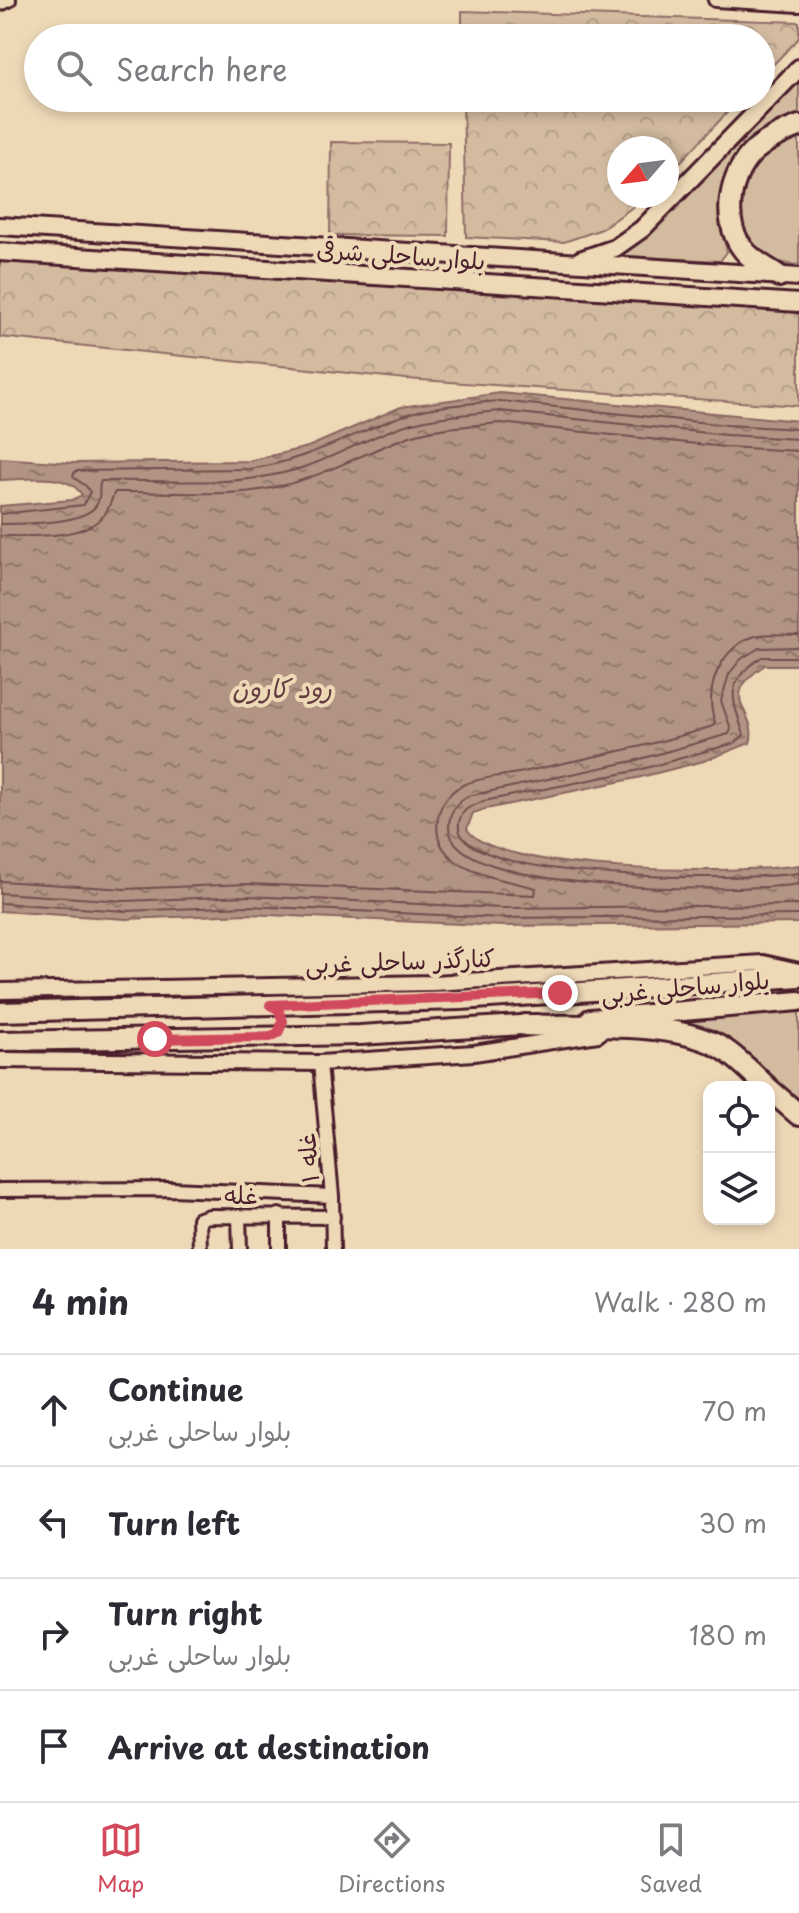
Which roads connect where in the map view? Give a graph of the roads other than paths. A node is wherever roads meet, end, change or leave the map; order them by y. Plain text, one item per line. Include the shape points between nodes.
1 (9, 0) edge
2 (715, 0) edge
3 (0, 4) edge
4 (799, 5) edge
5 (799, 68) edge
6 (775, 93) edge
7 (756, 112) edge
8 (799, 126) edge
9 (0, 226) edge
10 (97, 232) junction
11 (0, 252) edge
12 (94, 259) junction
13 (572, 263) junction
14 (789, 276) edge
15 (799, 303) edge
16 (799, 974) edge
17 (0, 991) edge
18 (355, 1001) junction
19 (799, 1001) edge
20 (270, 1005) junction
21 (0, 1012) edge
22 (525, 1025) junction
23 (640, 1030) junction
24 (360, 1035) junction
25 (270, 1037) junction
26 (0, 1041) edge
27 (0, 1060) edge
28 (320, 1063) junction
29 (760, 1081) edge
30 (775, 1094) edge
31 (799, 1115) edge
32 (0, 1190) edge
33 (332, 1196) junction
34 (279, 1215) junction
35 (239, 1216) junction
36 (333, 1217) junction
37 (200, 1249) edge
38 (240, 1249) edge
39 (279, 1249) edge
40 (333, 1249) edge

1 - 3 street
2 - 4 street
5 - 6 main road
7 - 13 main road via 642,229 615,248
8 - 14 highway via 754,151 731,194 730,212 742,248
9 - 10 main road, بلوار ساحلی شرقی
10 - 12 main road
10 - 13 main road, بلوار ساحلی شرقی
11 - 12 main road, بلوار ساحلی شرقی
12 - 15 main road, بلوار ساحلی شرقی
13 - 14 main road, بلوار ساحلی شرقی
16 - 17 street, کنارگذر ساحلی غربی via 763,963 434,983
16 - 18 main road, بلوار ساحلی غربی via 461,1000
18 - 20 main road, بلوار ساحلی غربی
18 - 24 main road via 347,1020
19 - 22 main road, بلوار ساحلی غربی
20 - 21 main road, بلوار ساحلی غربی
20 - 25 main road via 283,1021
22 - 23 highway
22 - 24 main road, بلوار ساحلی غربی
23 - 28 street via 474,1053
23 - 29 highway via 698,1038 725,1050
24 - 25 main road, بلوار ساحلی غربی
25 - 26 main road, بلوار ساحلی غربی
27 - 28 street
28 - 33 street, غله ۱
30 - 31 highway
32 - 33 street via 172,1189
33 - 36 street, غله ۱
34 - 35 street, غله
34 - 36 street, غله
34 - 39 street
35 - 37 street, غله via 199,1219
35 - 38 street
36 - 40 street, غله ۱

